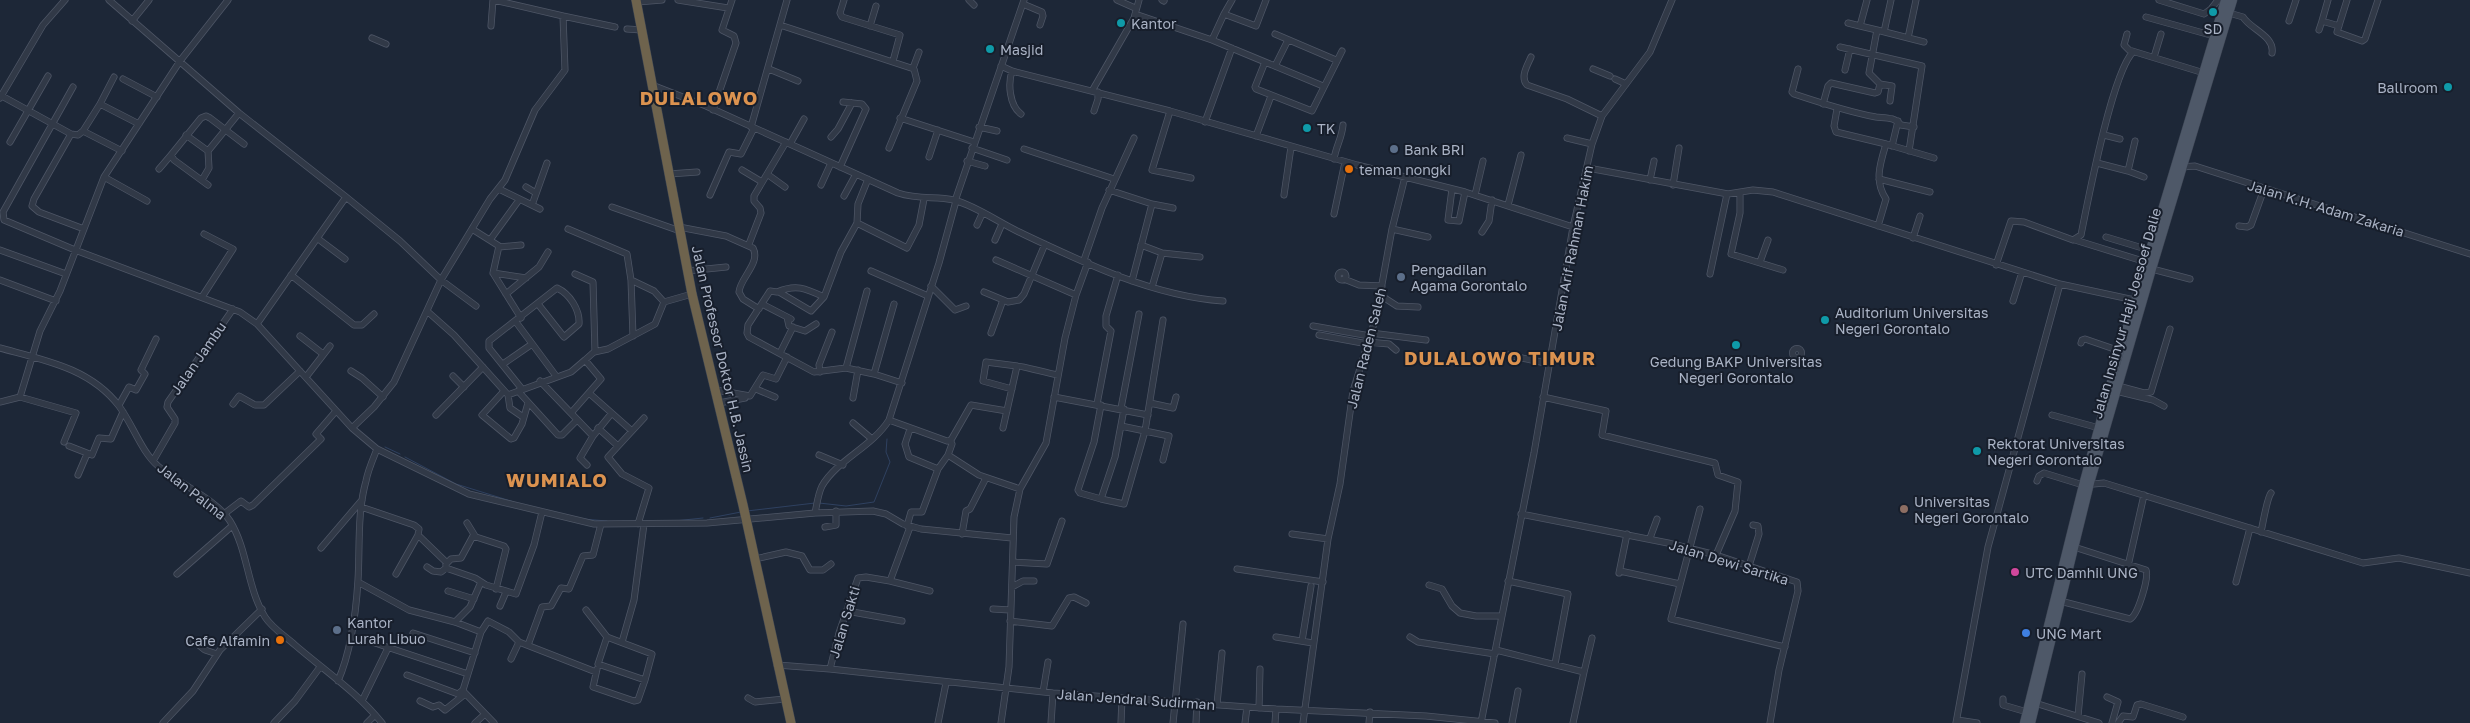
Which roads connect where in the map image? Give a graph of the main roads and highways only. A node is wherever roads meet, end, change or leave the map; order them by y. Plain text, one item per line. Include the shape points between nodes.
1 (2225, 0) edge
2 (2233, 0) edge
3 (636, 1) edge
4 (2178, 168) junction
5 (2086, 484) junction
6 (2034, 699) junction
7 (791, 723) edge
8 (2024, 723) edge
9 (2031, 723) edge

1 - 4 main road, Jalan Insinyur Haji Joesoef Dalie
2 - 4 main road, Jalan Insinyur Haji Joesoef Dalie
3 - 7 highway, Jalan Professor Doktor H.B. Jassin via 687,271
4 - 5 main road, Jalan Insinyur Haji Joesoef Dalie via 2143,302
4 - 5 main road, Jalan Insinyur Haji Joesoef Dalie via 2134,300
5 - 6 main road, Jalan Insinyur Haji Joesoef Dalie
5 - 6 main road, Jalan Insinyur Haji Joesoef Dalie via 2074,547
6 - 8 main road, Jalan Insinyur Haji Joesoef Dalie
6 - 9 main road, Jalan Insinyur Haji Joesoef Dalie

